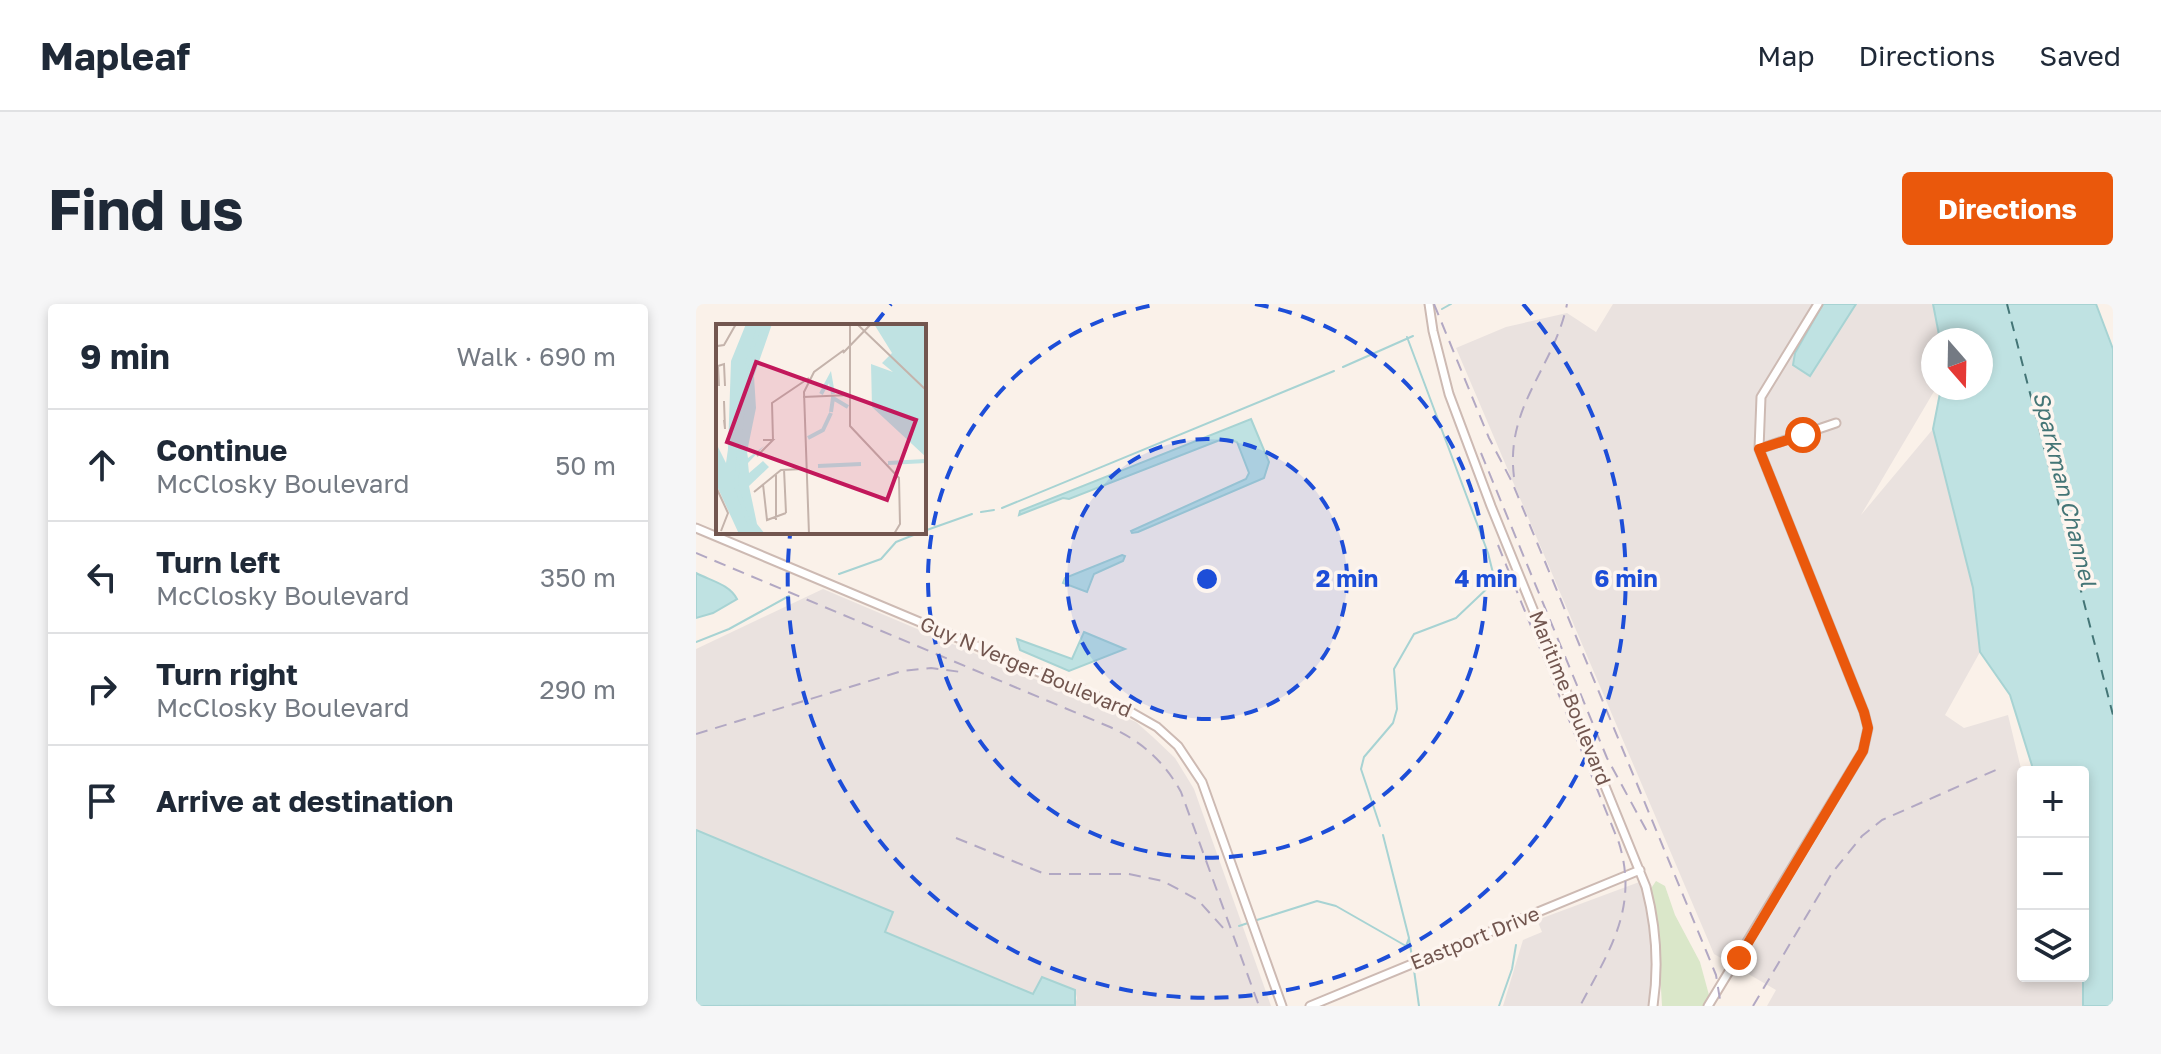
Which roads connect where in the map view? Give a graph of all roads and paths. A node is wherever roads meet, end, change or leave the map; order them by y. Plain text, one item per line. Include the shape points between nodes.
1 (1440, 304) edge
2 (1818, 304) edge
3 (1430, 307) edge
4 (1836, 423) dead end
5 (1759, 449) junction
6 (696, 528) edge
7 (1640, 870) junction
8 (1282, 1006) edge
9 (1310, 1006) edge
10 (1653, 1006) edge
11 (1708, 1006) edge

1 - 3 street
2 - 5 street via 1761,397
3 - 7 street, Maritime Boulevard via 1449,394
4 - 5 street
5 - 11 street via 1864,712 1867,736 1863,751
6 - 8 street, Guy N Verger Boulevard via 1122,707 1157,727 1178,746 1202,782
7 - 9 street, Eastport Drive
7 - 10 street, Maritime Boulevard via 1655,931

